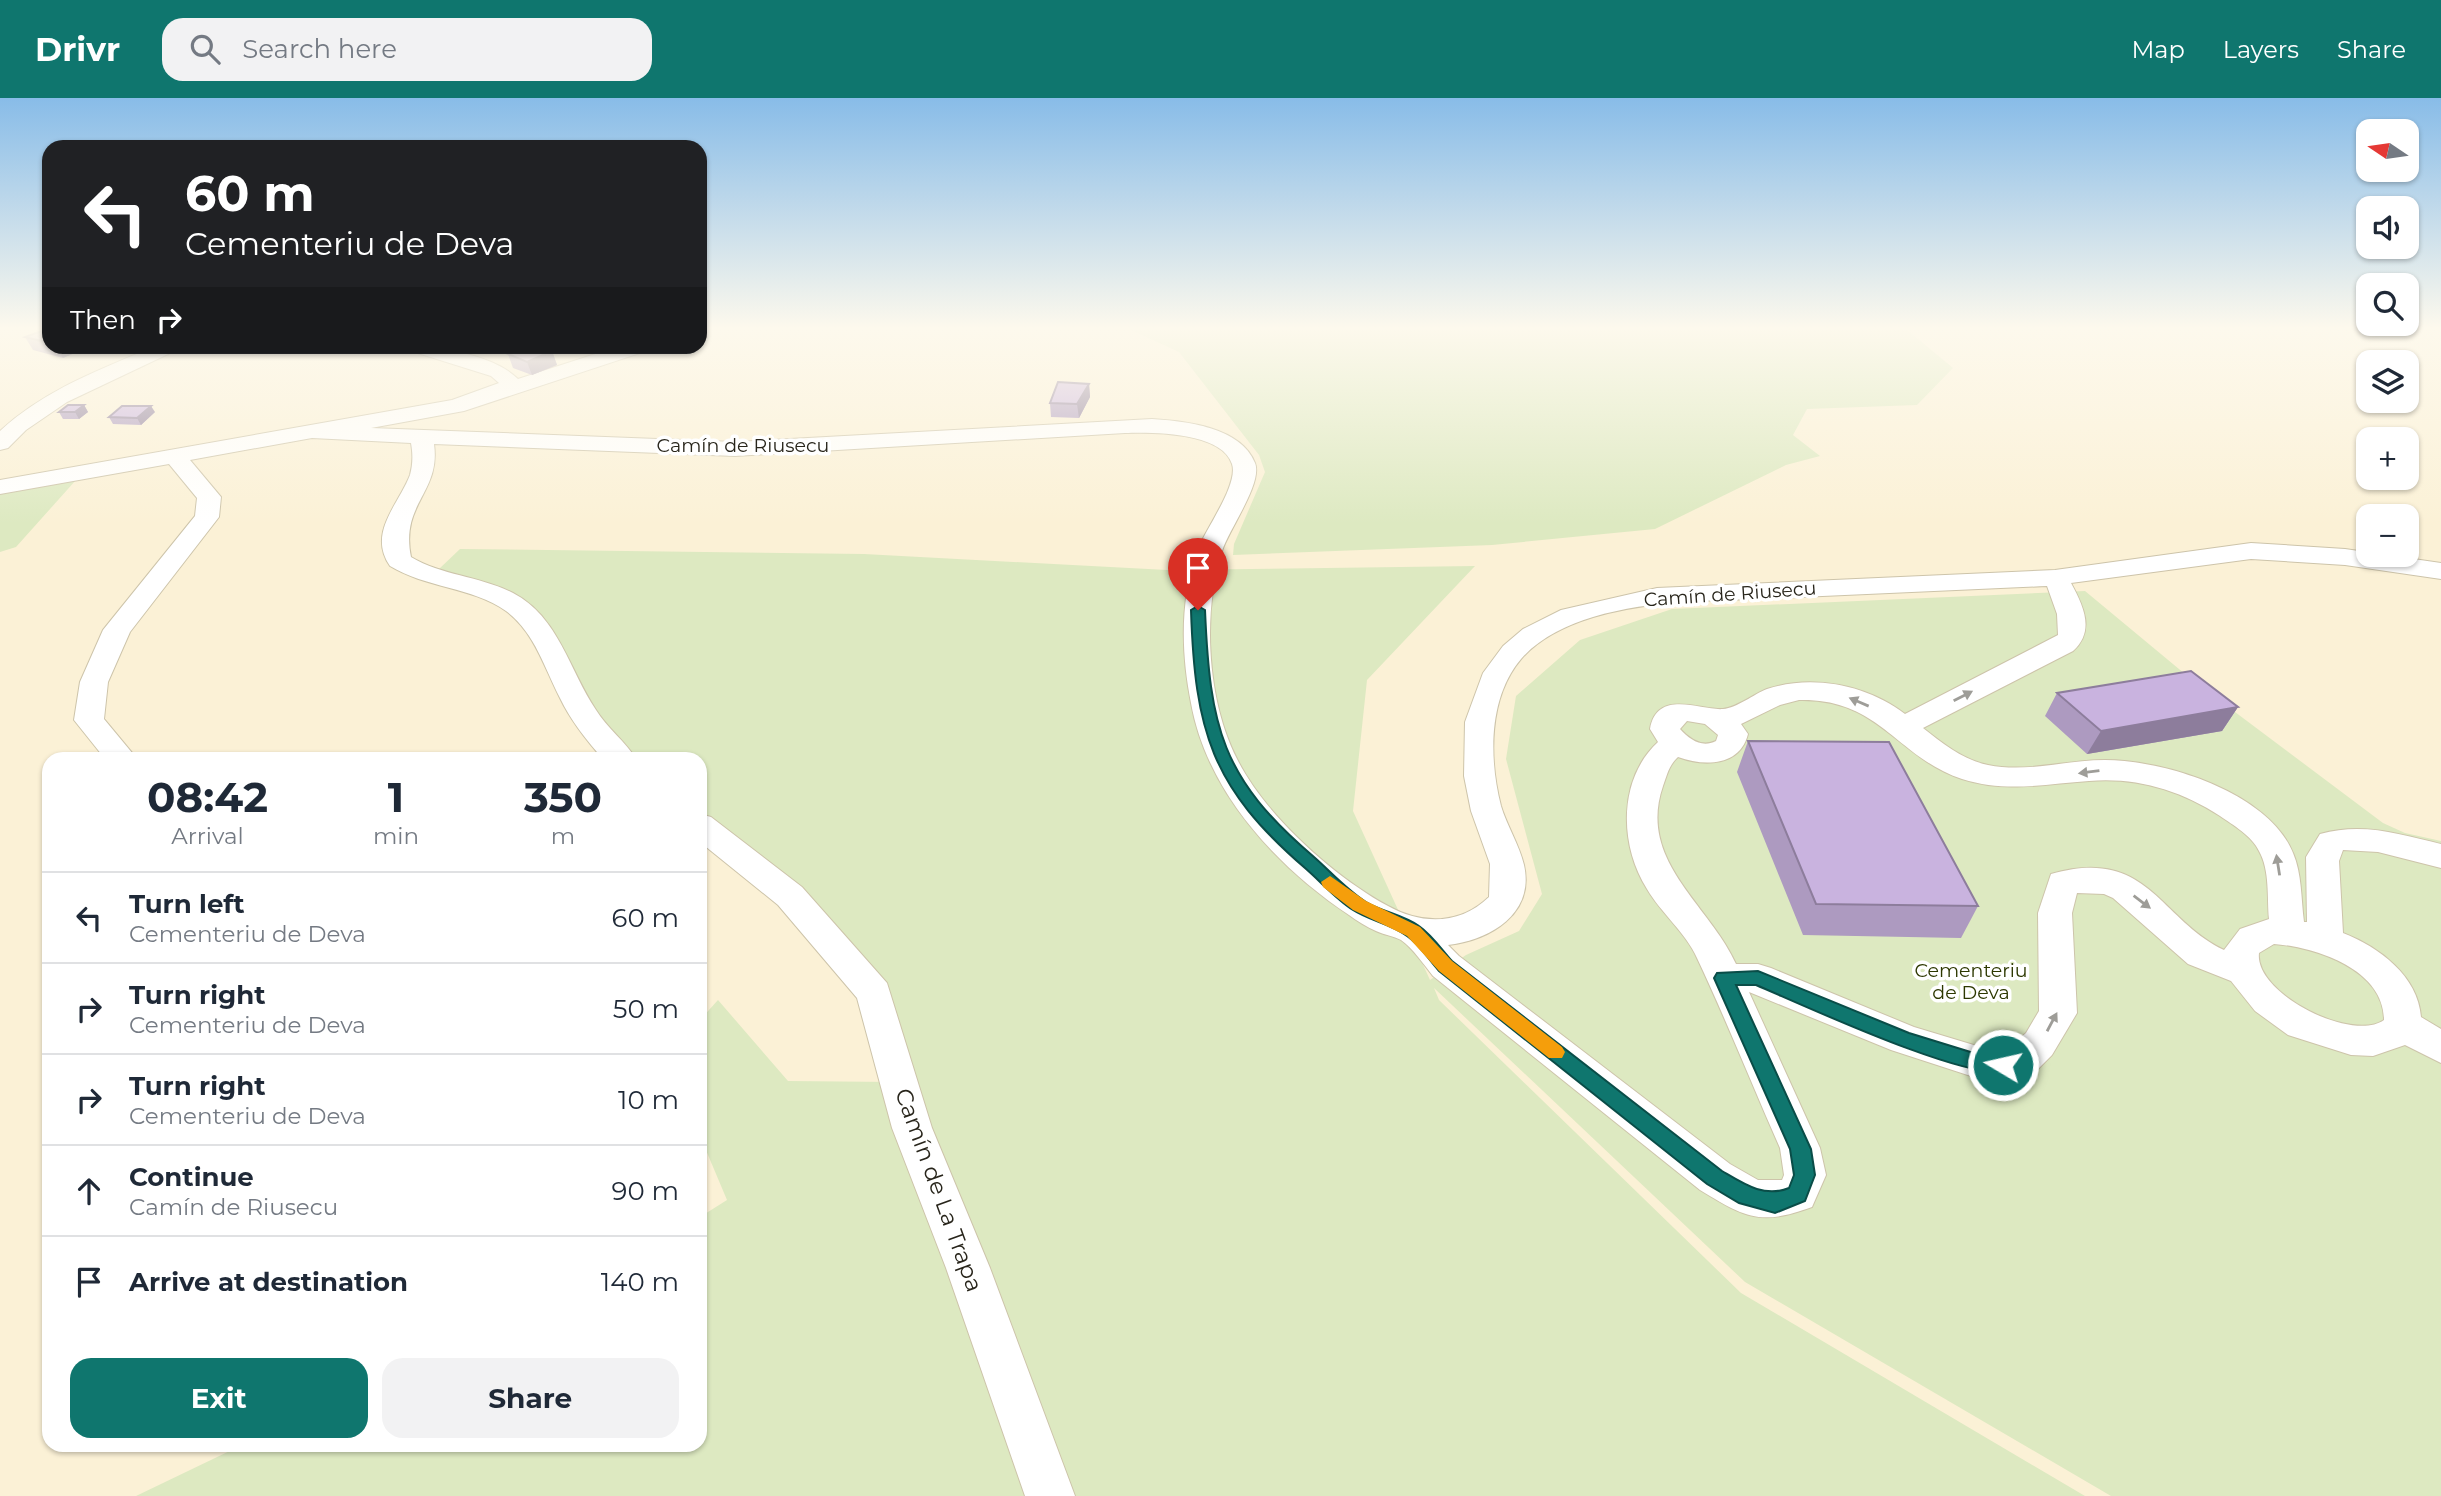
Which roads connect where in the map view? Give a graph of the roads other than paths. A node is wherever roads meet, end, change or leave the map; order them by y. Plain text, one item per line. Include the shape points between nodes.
1 (66, 394) edge
2 (472, 394) edge
3 (496, 394) edge
4 (456, 406) junction
5 (431, 429) junction
6 (0, 443) edge
7 (173, 456) junction
8 (0, 487) edge
9 (2441, 571) edge
10 (2054, 578) junction
11 (1902, 727) junction
12 (116, 752) edge
13 (615, 752) edge
14 (707, 831) edge
15 (2441, 856) edge
16 (1413, 931) junction
17 (2289, 932) junction
18 (2327, 941) junction
19 (2242, 971) junction
20 (1723, 978) junction
21 (2403, 1025) junction
22 (2441, 1048) edge
23 (1050, 1496) edge

1 - 6 street via 37,409
2 - 4 street
3 - 4 street
4 - 5 street
5 - 7 street, Camín de Riusecu via 313,432
5 - 13 street via 421,482 395,530 399,561 436,580 492,592 516,606 543,633 588,722
5 - 16 street, Camín de Riusecu via 782,449 1152,427 1196,432 1218,440 1237,452 1245,469 1206,562 1198,610 1200,670 1208,719 1222,760 1249,804 1322,877 1360,906
7 - 8 street, Camín de Riusecu
7 - 12 street via 209,498 207,517 117,630 94,682 89,720
9 - 10 street, Camín de Riusecu via 2345,556 2251,551
11 -> 10 street via 2072,637 2073,623
10 - 16 street, Camín de Riusecu via 1657,596 1609,604 1558,621 1525,640 1502,665 1483,699 1477,728 1485,805 1508,866 1506,901 1482,923 1448,931
17 -> 11 street via 2278,855 2269,838 2209,793 2184,782 2107,770 2004,779 1945,760
11 -> 20 street via 1855,698 1827,692 1787,693 1723,722 1733,734 1724,751 1705,754 1675,743 1657,760 1644,796 1646,845 1660,883 1710,948
14 - 23 street, Camín de La Trapa via 790,896 874,993 912,1128
15 - 18 street via 2363,838 2342,836 2330,842 2323,852
16 - 20 street via 1446,966 1715,1177 1747,1196 1775,1203 1797,1194 1805,1175 1800,1149
17 - 18 street
17 - 19 street via 2258,934 2245,942 2239,955
18 - 21 street via 2350,951 2389,980 2405,1012
20 -> 19 street via 1758,978 1927,1047 2003,1065 2023,1059 2039,1044 2057,1013 2055,913 2063,883 2088,878 2114,883 2142,900 2203,956
19 - 21 street via 2271,1006 2322,1033 2374,1041 2393,1036
21 - 22 street

